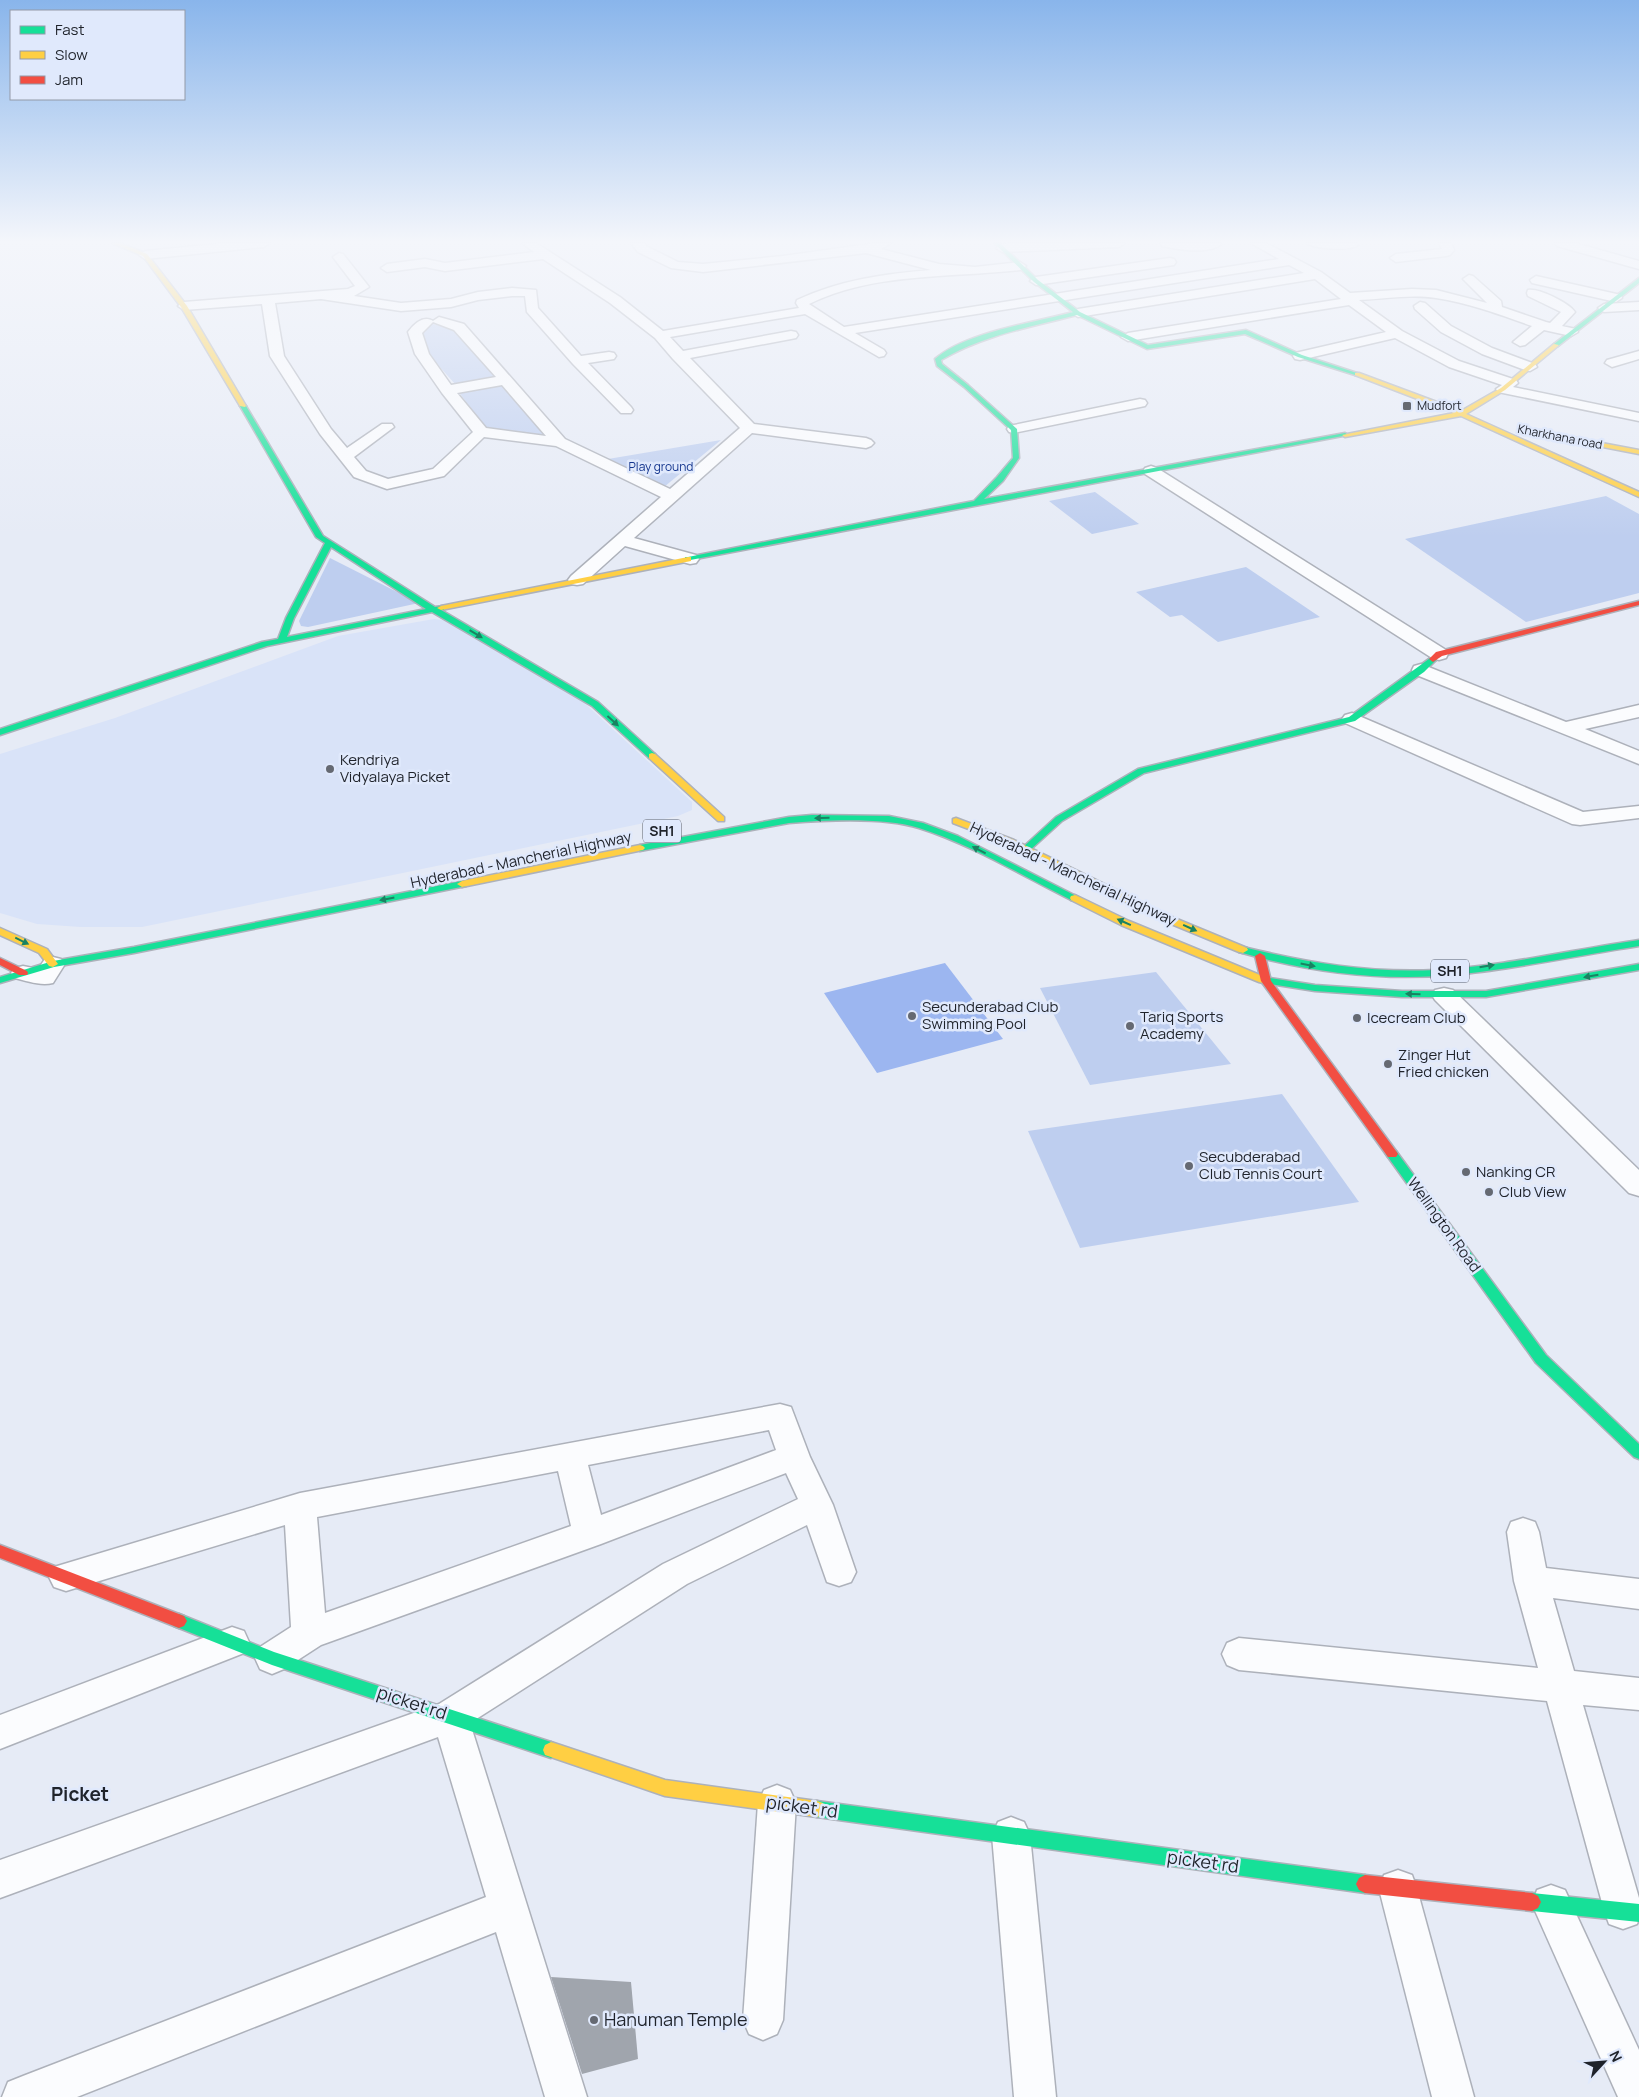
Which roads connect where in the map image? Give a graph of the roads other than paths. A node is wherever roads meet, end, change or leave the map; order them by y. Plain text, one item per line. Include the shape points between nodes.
1 (205, 341) edge
2 (275, 341) edge
3 (418, 341) edge
4 (471, 341) edge
5 (560, 341) edge
6 (665, 341) edge
7 (759, 341) edge
8 (859, 341) edge
9 (979, 341) edge
10 (1134, 341) edge
11 (1189, 341) edge
12 (1262, 341) edge
13 (1367, 341) edge
14 (1410, 341) edge
15 (1468, 341) edge
16 (1561, 341) edge
17 (879, 353) dead end
18 (1639, 355) edge
19 (609, 356) dead end
20 (678, 356) junction
21 (1300, 356) junction
22 (578, 361) junction
23 (1530, 367) junction
24 (1639, 368) edge
25 (506, 380) junction
26 (1507, 386) junction
27 (448, 390) junction
28 (1140, 404) dead end
29 (626, 410) dead end
30 (1461, 414) junction
31 (1639, 417) edge
32 (1482, 422) junction
33 (387, 427) dead end
34 (749, 428) junction
35 (1014, 429) junction
36 (480, 432) junction
37 (560, 442) junction
38 (866, 443) dead end
39 (1639, 452) edge
40 (346, 456) junction
41 (1151, 471) junction
42 (1639, 495) edge
43 (672, 496) junction
44 (976, 504) junction
45 (623, 540) junction
46 (329, 543) junction
47 (690, 559) junction
48 (577, 580) junction
49 (1639, 603) edge
50 (434, 610) junction
51 (281, 641) junction
52 (1439, 654) junction
53 (1421, 670) junction
54 (1639, 711) edge
55 (1352, 719) junction
56 (1564, 728) junction
57 (0, 732) edge
58 (1639, 758) edge
59 (1639, 812) edge
60 (944, 818) dead end
61 (721, 819) dead end
62 (1026, 849) junction
63 (556, 853) dead end
64 (0, 931) edge
65 (111, 942) dead end
66 (1639, 943) edge
67 (50, 955) junction
68 (1260, 956) junction
69 (13, 962) edge
70 (1639, 967) edge
71 (0, 980) edge
72 (1266, 980) junction
73 (1444, 995) junction
74 (1639, 1186) edge
75 (1639, 1454) edge
76 (570, 1456) junction
77 (794, 1457) junction
78 (817, 1505) junction
79 (300, 1507) junction
80 (1523, 1532) dead end
81 (588, 1534) junction
82 (0, 1552) edge
83 (839, 1572) dead end
84 (66, 1577) junction
85 (1531, 1581) junction
86 (1639, 1594) edge
87 (309, 1634) junction
88 (232, 1642) junction
89 (1239, 1654) dead end
90 (272, 1658) junction
91 (1560, 1687) junction
92 (1639, 1694) edge
93 (450, 1716) junction
94 (0, 1732) edge
95 (777, 1803) junction
96 (1011, 1835) junction
97 (0, 1879) edge
98 (1398, 1889) junction
99 (1552, 1904) junction
100 (509, 1908) junction
101 (1631, 1912) edge
102 (764, 2020) dead end
103 (23, 2097) edge
104 (566, 2097) edge
105 (1035, 2097) edge
106 (1453, 2097) edge
107 (1639, 2097) edge

1 - 46 street via 320,537
2 - 40 street via 277,356 325,431
3 - 27 street via 422,354
4 - 25 street
5 - 22 street
6 - 20 street
7 - 20 street
8 - 17 street
9 - 35 street via 944,354 938,359 940,365
10 - 11 street via 1147,347
12 - 21 street
13 - 21 street
14 - 26 street
15 - 23 street
16 - 23 street
18 - 24 street via 1612,363
19 - 22 street
20 - 34 street
21 - 30 street
22 - 29 street
23 - 26 street
25 - 27 street
25 - 37 street
26 - 30 street
26 - 31 street
27 - 36 street
28 - 35 street
30 - 32 street
30 - 41 street
32 - 39 street, Kharkhana road
32 - 42 street
33 - 40 street
34 - 38 street
34 - 43 street
35 - 44 street via 1016,458
36 - 37 street
36 - 40 street via 438,473 387,484 360,474
37 - 43 street
41 - 44 street
41 - 52 street
43 - 45 street
44 - 47 street
45 - 47 street
45 - 48 street
46 - 50 street
46 - 51 street
47 - 48 street
48 - 50 street
49 - 52 street
50 - 51 street
50 -> 61 street via 595,704
51 - 57 street
52 - 53 street
53 - 55 street
53 - 56 street
54 - 56 street
55 - 59 street via 1580,820
55 - 62 street via 1140,771 1059,818
56 - 58 street
60 - 62 street, Hyderabad - Mancherial Highway / SH1
62 -> 68 street, Hyderabad - Mancherial Highway / SH1 via 1136,903
63 - 65 street, Hyderabad - Mancherial Highway
64 -> 67 street
68 -> 66 street, Hyderabad - Mancherial Highway / SH1 via 1327,969 1459,971
67 - 69 street via 45,978
72 -> 67 street, Hyderabad - Mancherial Highway / SH1 via 1125,923 955,838 905,822 842,818 789,820 719,832 144,948
68 - 72 street
69 - 71 street
70 -> 73 street, Hyderabad - Mancherial Highway / SH1 via 1486,994
73 -> 72 street, Hyderabad - Mancherial Highway / SH1 via 1360,992
72 - 75 street, Wellington Road via 1541,1359
73 - 74 street
76 - 77 street via 780,1416
76 - 79 street
76 - 81 street
77 - 78 street
77 - 81 street
78 - 83 street
78 - 93 street via 675,1574
79 - 84 street
79 - 87 street
80 - 85 street
81 - 87 street
82 - 84 street, picket rd
84 - 88 street, picket rd
85 - 86 street
85 - 91 street
87 - 90 street
88 - 90 street, picket rd
88 - 94 street
89 - 91 street
90 - 93 street, picket rd
91 - 92 street
91 - 101 street
93 - 95 street, picket rd via 665,1788
93 - 97 street
93 - 100 street
95 - 96 street, picket rd
95 - 102 street
96 - 98 street, picket rd
96 - 105 street
98 - 99 street, picket rd
98 - 106 street
99 - 101 street, picket rd
99 - 107 street
100 - 103 street
100 - 104 street

